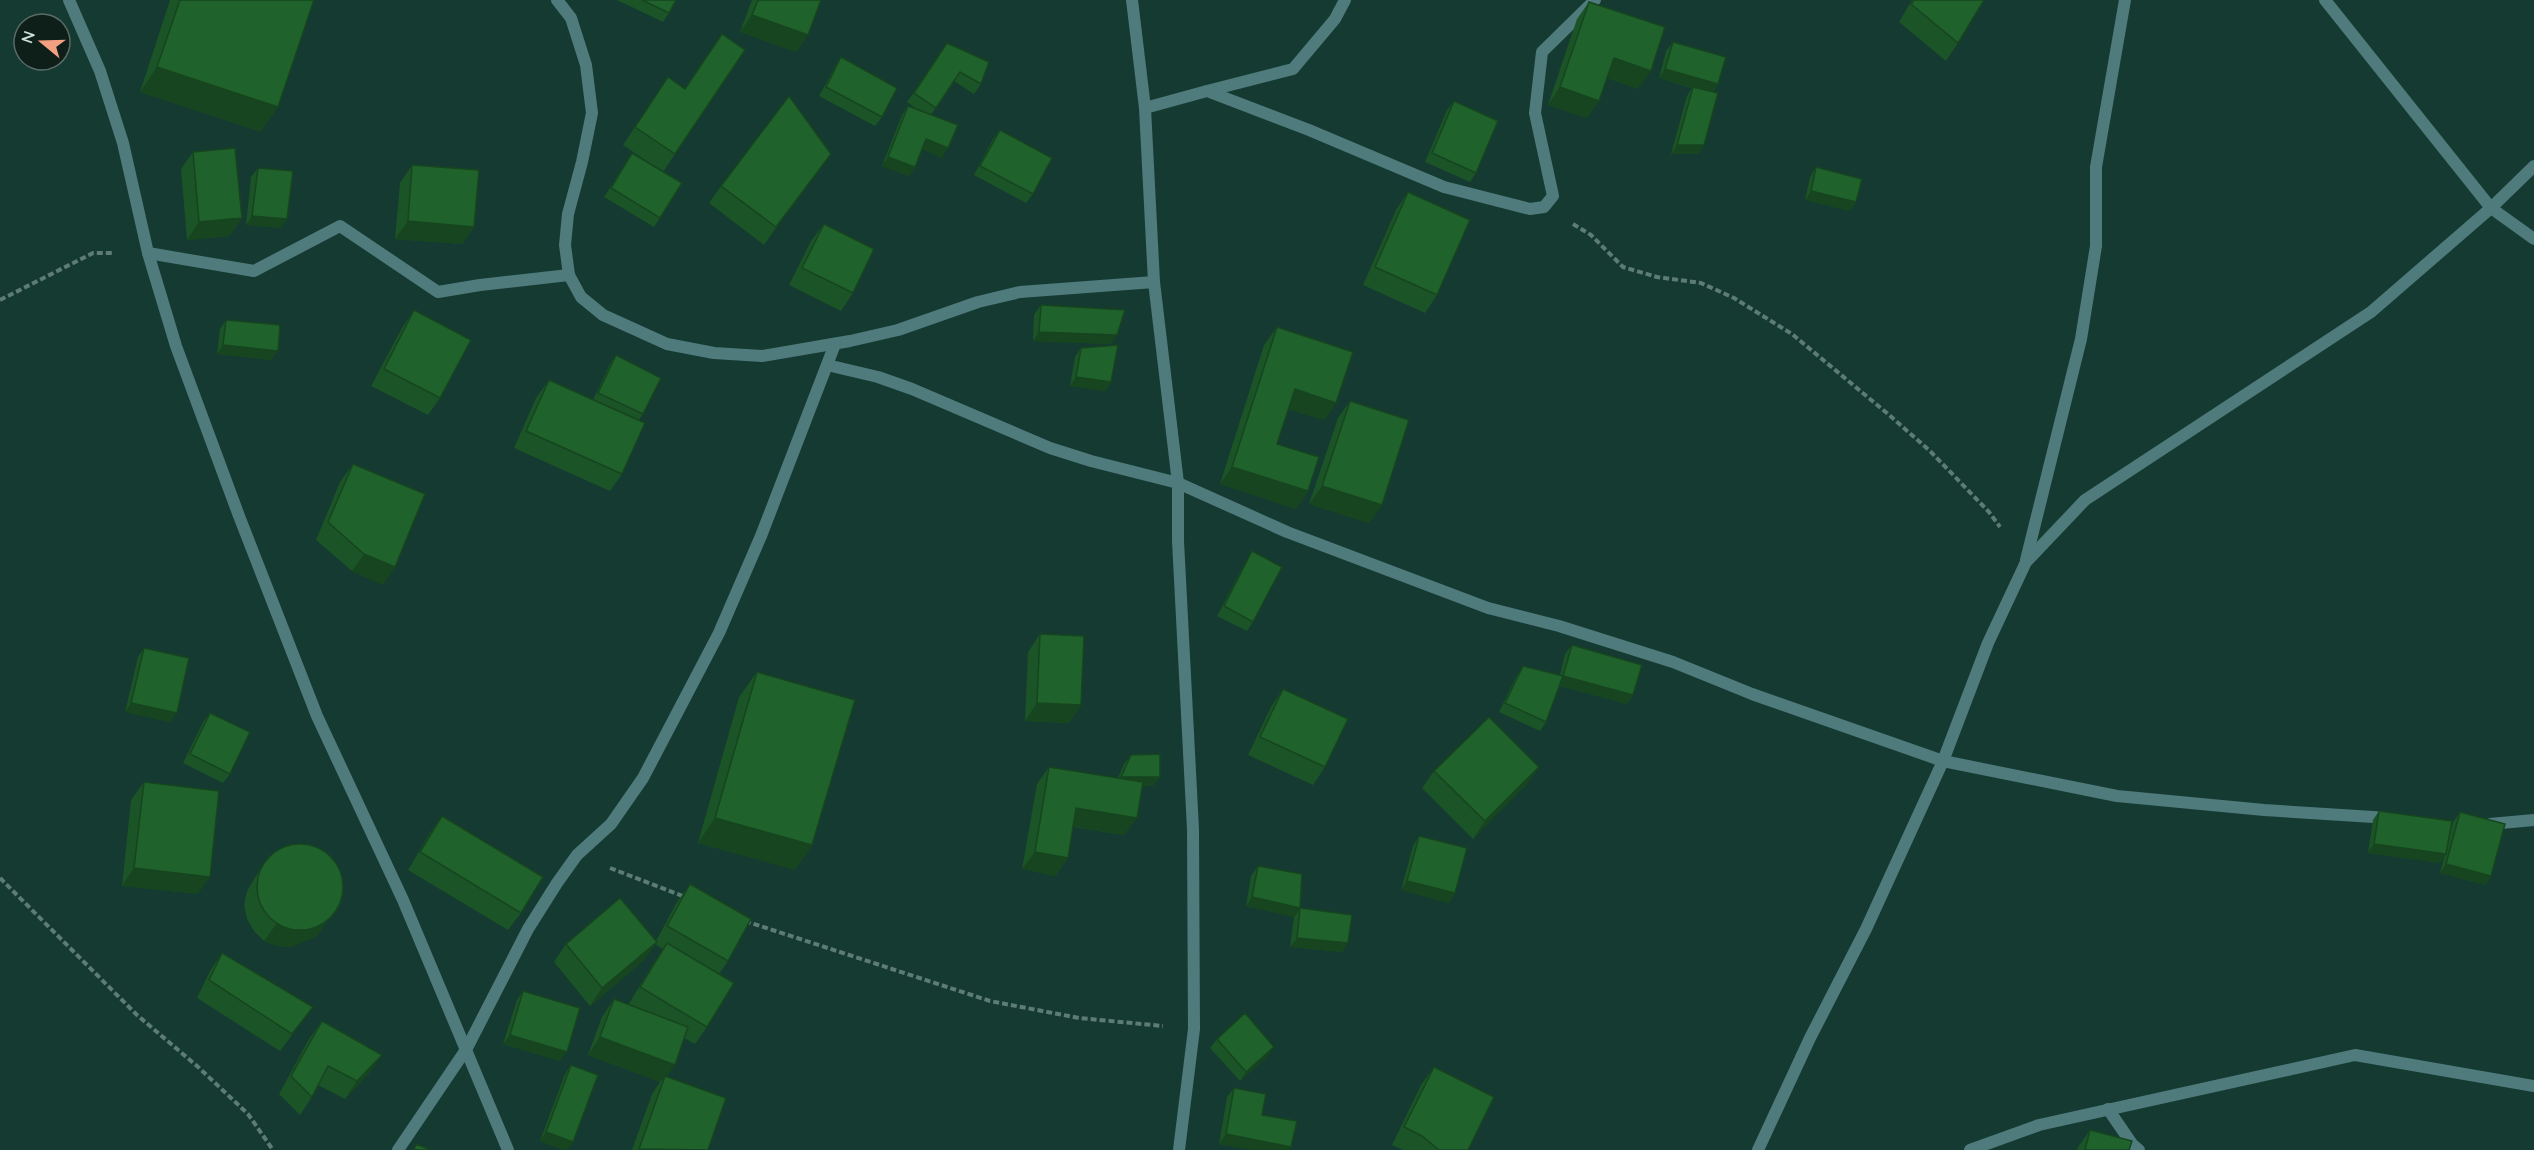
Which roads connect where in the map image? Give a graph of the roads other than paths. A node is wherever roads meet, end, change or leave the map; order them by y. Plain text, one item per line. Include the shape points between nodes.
1 (69, 0) edge
2 (557, 0) edge
3 (1132, 0) edge
4 (1345, 0) edge
5 (1595, 0) edge
6 (2125, 0) edge
7 (2325, 0) edge
8 (1207, 91) junction
9 (1145, 108) junction
10 (2534, 166) edge
11 (2491, 208) junction
12 (2534, 239) edge
13 (148, 253) junction
14 (569, 275) junction
15 (1154, 282) junction
16 (835, 344) junction
17 (826, 365) junction
18 (1178, 483) junction
19 (2026, 562) junction
20 (1943, 761) junction
21 (2406, 819) edge
22 (2534, 820) edge
23 (2473, 823) edge
24 (467, 1048) junction
25 (2534, 1086) edge
26 (2108, 1109) junction
27 (398, 1150) edge
28 (508, 1150) edge
29 (1179, 1150) edge
30 (1758, 1150) edge
31 (1970, 1150) edge
32 (2139, 1150) edge

1 - 13 street via 100,71 123,143
2 - 14 street via 571,18 586,65 592,113 568,214 565,245
3 - 9 street
4 - 8 street via 1335,19 1293,69
5 - 8 street via 1542,52 1535,113 1552,196 1544,207 1530,209 1444,187
6 - 19 street via 2096,167 2096,246 2081,339
7 - 11 street
8 - 9 street
9 - 15 street
10 - 11 street
11 - 12 street
11 - 19 street via 2371,312 2085,500
13 - 14 street via 254,272 340,226 438,292
13 - 24 street via 176,346 317,716
14 - 16 street via 581,297 603,315 667,344 714,353 762,356
15 - 16 street via 1020,292 898,330
15 - 18 street
16 - 17 street
17 - 18 street via 912,389 1050,448
17 - 24 street via 719,633 643,778 612,824 577,855 528,929
18 - 20 street via 1287,532 1488,608 1673,662
18 - 29 street via 1193,829 1194,1029
19 - 20 street via 1988,643
20 - 21 street via 2117,796
20 - 30 street
22 - 23 street
24 - 27 street
24 - 28 street
25 - 26 street via 2355,1056
26 - 31 street via 2039,1125
26 - 32 street

